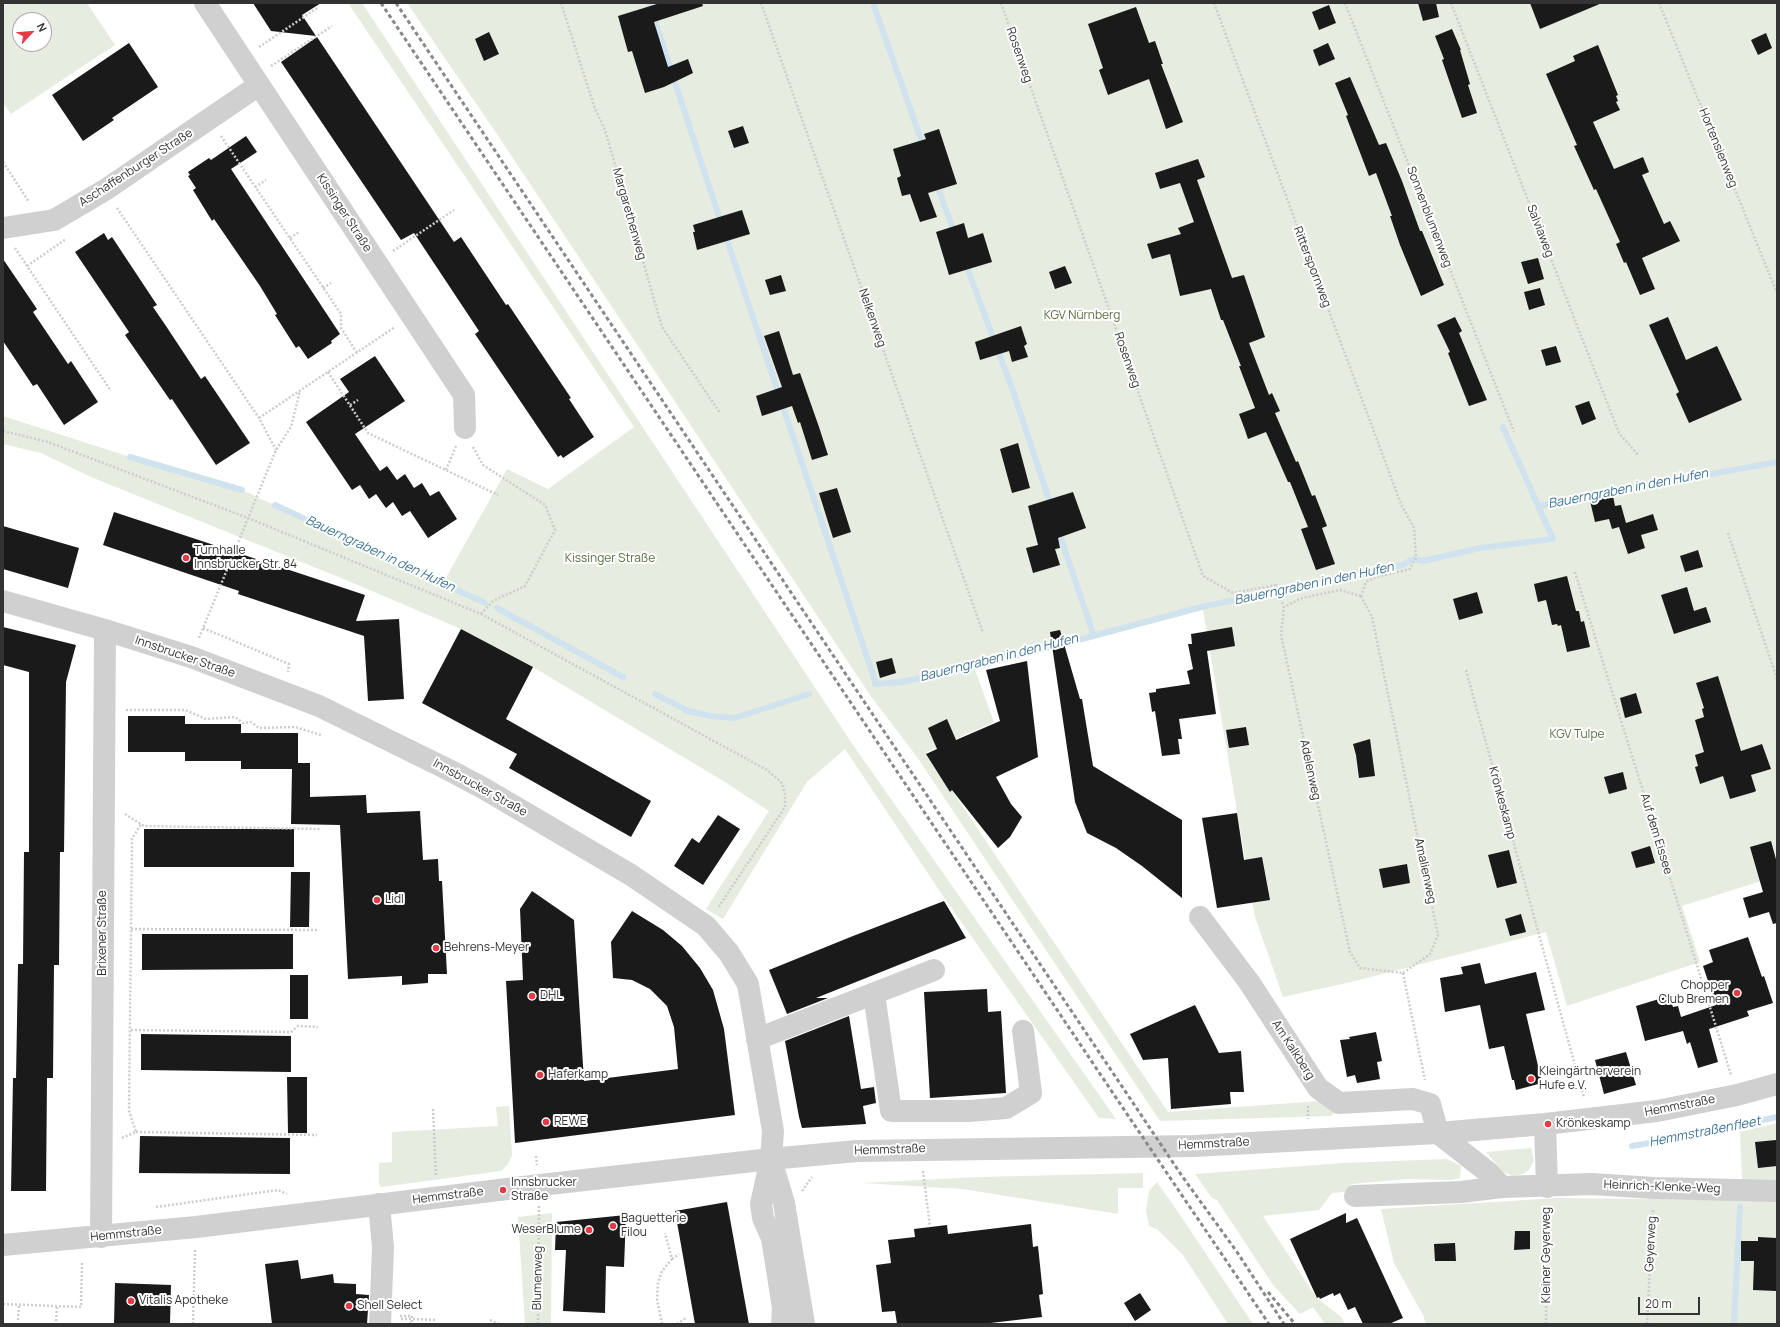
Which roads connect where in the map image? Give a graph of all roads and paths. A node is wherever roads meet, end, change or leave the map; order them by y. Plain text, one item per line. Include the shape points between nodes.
1 (205, 3) edge
2 (561, 3) edge
3 (761, 3) edge
4 (1001, 3) edge
5 (1214, 3) edge
6 (1345, 3) edge
7 (1451, 3) edge
8 (1659, 3) edge
9 (319, 7) dead end
10 (332, 26) dead end
11 (255, 49) dead end
12 (264, 77) junction
13 (210, 119) junction
14 (3, 162) edge
15 (266, 180) dead end
16 (256, 187) junction
17 (105, 190) junction
18 (454, 210) dead end
19 (42, 222) junction
20 (7, 228) edge
21 (299, 232) dead end
22 (290, 238) junction
23 (391, 252) dead end
24 (332, 283) dead end
25 (323, 288) junction
26 (1777, 293) edge
27 (412, 316) junction
28 (357, 353) junction
29 (328, 372) junction
30 (111, 391) dead end
31 (300, 391) junction
32 (358, 400) dead end
33 (350, 406) junction
34 (720, 414) dead end
35 (259, 418) junction
36 (465, 428) joint
37 (3, 431) edge
38 (1514, 432) dead end
39 (276, 450) junction
40 (1638, 455) dead end
41 (498, 495) dead end
42 (248, 518) junction
43 (1728, 533) dead end
44 (1575, 572) dead end
45 (1361, 596) junction
46 (3, 602) edge
47 (1284, 607) junction
48 (481, 614) junction
49 (203, 628) junction
50 (105, 630) junction
51 (983, 633) dead end
52 (191, 657) junction
53 (1466, 670) dead end
54 (1777, 679) edge
55 (286, 694) junction
56 (104, 711) junction
57 (321, 735) dead end
58 (104, 802) junction
59 (141, 824) junction
60 (320, 829) dead end
61 (1200, 917) dead end
62 (706, 926) junction
63 (131, 929) junction
64 (319, 930) dead end
65 (934, 970) dead end
66 (1403, 973) junction
67 (874, 994) junction
68 (318, 1027) dead end
69 (131, 1030) junction
70 (1023, 1031) dead end
71 (757, 1039) junction
72 (1777, 1084) edge
73 (1737, 1095) junction
74 (1430, 1104) junction
75 (433, 1109) dead end
76 (1590, 1120) junction
77 (1544, 1124) junction
78 (136, 1132) junction
79 (1438, 1133) junction
80 (317, 1135) dead end
81 (101, 1146) junction
82 (814, 1155) junction
83 (771, 1159) junction
84 (923, 1170) dead end
85 (540, 1184) junction
86 (1547, 1186) junction
87 (1502, 1187) junction
88 (1654, 1188) junction
89 (1777, 1191) edge
90 (1355, 1196) dead end
91 (436, 1197) junction
92 (803, 1198) dead end
93 (379, 1204) junction
94 (196, 1227) junction
95 (930, 1227) dead end
96 (665, 1234) dead end
97 (101, 1237) junction
98 (3, 1245) edge
99 (679, 1254) dead end
100 (672, 1259) junction
101 (82, 1264) dead end
102 (3, 1304) edge
103 (19, 1305) junction
104 (57, 1306) junction
105 (686, 1318) dead end
106 (403, 1319) dead end
107 (412, 1319) junction
108 (18, 1320) dead end
109 (437, 1320) dead end
110 (490, 1320) dead end
111 (56, 1321) dead end
112 (380, 1321) edge
113 (193, 1324) edge
114 (407, 1324) edge
115 (499, 1324) edge
116 (538, 1324) edge
117 (662, 1324) edge
118 (677, 1324) edge
119 (782, 1324) edge
120 (804, 1324) edge
121 (1546, 1324) edge
122 (1647, 1324) edge

1 - 12 street, Kissinger Straße
2 - 34 path, Margarethenweg via 594,106 605,130 662,327
3 - 51 path, Nelkenweg
4 - 47 path, Rosenweg via 1203,576 1232,593 1276,585
5 - 45 path, Ritterspornweg via 1401,504 1414,528 1416,557 1410,569 1366,582
6 - 38 path, Sonnenblumenweg
7 - 40 path, Salviaweg via 1619,433
8 - 26 path, Hortensienweg
9 - 11 path
10 - 12 path
12 - 13 street, Aschaffenburger Straße
12 - 27 street, Kissinger Straße
13 - 16 path
13 - 17 street, Aschaffenburger Straße
14 - 19 path
15 - 16 path
16 - 22 path
17 - 19 street, Aschaffenburger Straße via 54,220
17 - 35 path
18 - 23 path
19 - 20 street, Aschaffenburger Straße
20 - 30 path via 13,246
21 - 22 path
22 - 25 path
24 - 25 path
25 - 28 path via 340,314 341,328
27 - 28 path
27 - 36 street, Kissinger Straße via 464,395
28 - 29 path
29 - 31 path
29 - 33 path
31 - 35 path
31 - 39 path via 291,427
32 - 33 path
33 - 41 path via 368,433
35 - 39 path
36 - 48 path via 483,465 545,506 555,530 525,586 493,601
37 - 42 path via 48,442
39 - 42 path
42 - 48 path
42 - 49 path
43 - 54 path
44 - 73 path, Auf dem Eissee
45 - 47 path via 1340,590 1302,598
45 - 66 path, Amalienweg via 1372,617 1438,935 1430,954
46 - 50 street, Innsbrucker Straße
47 - 66 path, Adelenweg via 1281,635 1350,952 1360,968
48 - 62 path via 767,770 781,782 785,793 785,807
49 - 52 path
49 - 55 path via 289,664
50 - 52 street, Innsbrucker Straße
50 - 56 street, Brixener Straße
52 - 55 street, Innsbrucker Straße
53 - 76 path, Krönkeskamp
55 - 62 street, Innsbrucker Straße via 319,706 451,771 592,863 631,875
56 - 57 path via 185,710 206,718 235,717 243,723 251,722 259,728 295,728
56 - 58 street, Brixener Straße
58 - 59 path
58 - 81 street, Brixener Straße
59 - 60 path
59 - 63 path via 132,839
61 - 74 street, Am Kalkberg via 1249,982 1318,1088 1339,1104 1413,1099
62 - 71 street, Innsbrucker Straße via 729,953 748,984
63 - 64 path
63 - 69 path
65 - 67 street
66 - 74 path
67 - 70 street via 890,1111 969,1111 1006,1108 1031,1093
67 - 71 street
68 - 69 path via 298,1026 291,1032
69 - 78 path via 129,1111
71 - 83 street, Innsbrucker Straße via 773,1131
72 - 73 street, Hemmstraße
73 - 76 street, Hemmstraße via 1657,1111
74 - 79 street
75 - 91 path
76 - 77 street, Hemmstraße
77 - 79 street, Hemmstraße
77 - 86 street
78 - 80 path
78 - 81 path
79 - 82 street, Hemmstraße via 1194,1146 921,1149
79 - 87 street via 1489,1173
81 - 97 street, Brixener Straße
82 - 83 street, Hemmstraße
82 - 92 path via 814,1175 802,1191
83 - 85 street, Hemmstraße
83 - 119 street via 760,1204 772,1238 783,1308
83 - 120 street via 784,1203
84 - 95 path
85 - 91 street, Hemmstraße
85 - 116 path, Blumenweg
86 - 87 street, Heinrich-Klenke-Weg
86 - 88 street, Heinrich-Klenke-Weg via 1592,1184
86 - 121 path, Kleiner Geyerweg
87 - 90 street, Heinrich-Klenke-Weg via 1461,1192
88 - 89 street, Heinrich-Klenke-Weg
88 - 122 path, Geyerweg
91 - 93 street, Hemmstraße
93 - 94 street, Hemmstraße
93 - 112 street via 383,1247
94 - 97 street, Hemmstraße
94 - 113 path
96 - 100 path
97 - 98 street, Hemmstraße
99 - 100 path
100 - 117 path via 662,1271 658,1283 657,1299
101 - 104 path via 81,1307
102 - 103 path
103 - 104 path
103 - 108 path
104 - 111 path
105 - 118 path
106 - 107 path
107 - 109 path
107 - 112 path via 412,1316 395,1316 395,1319
107 - 114 path via 412,1323
110 - 115 path

